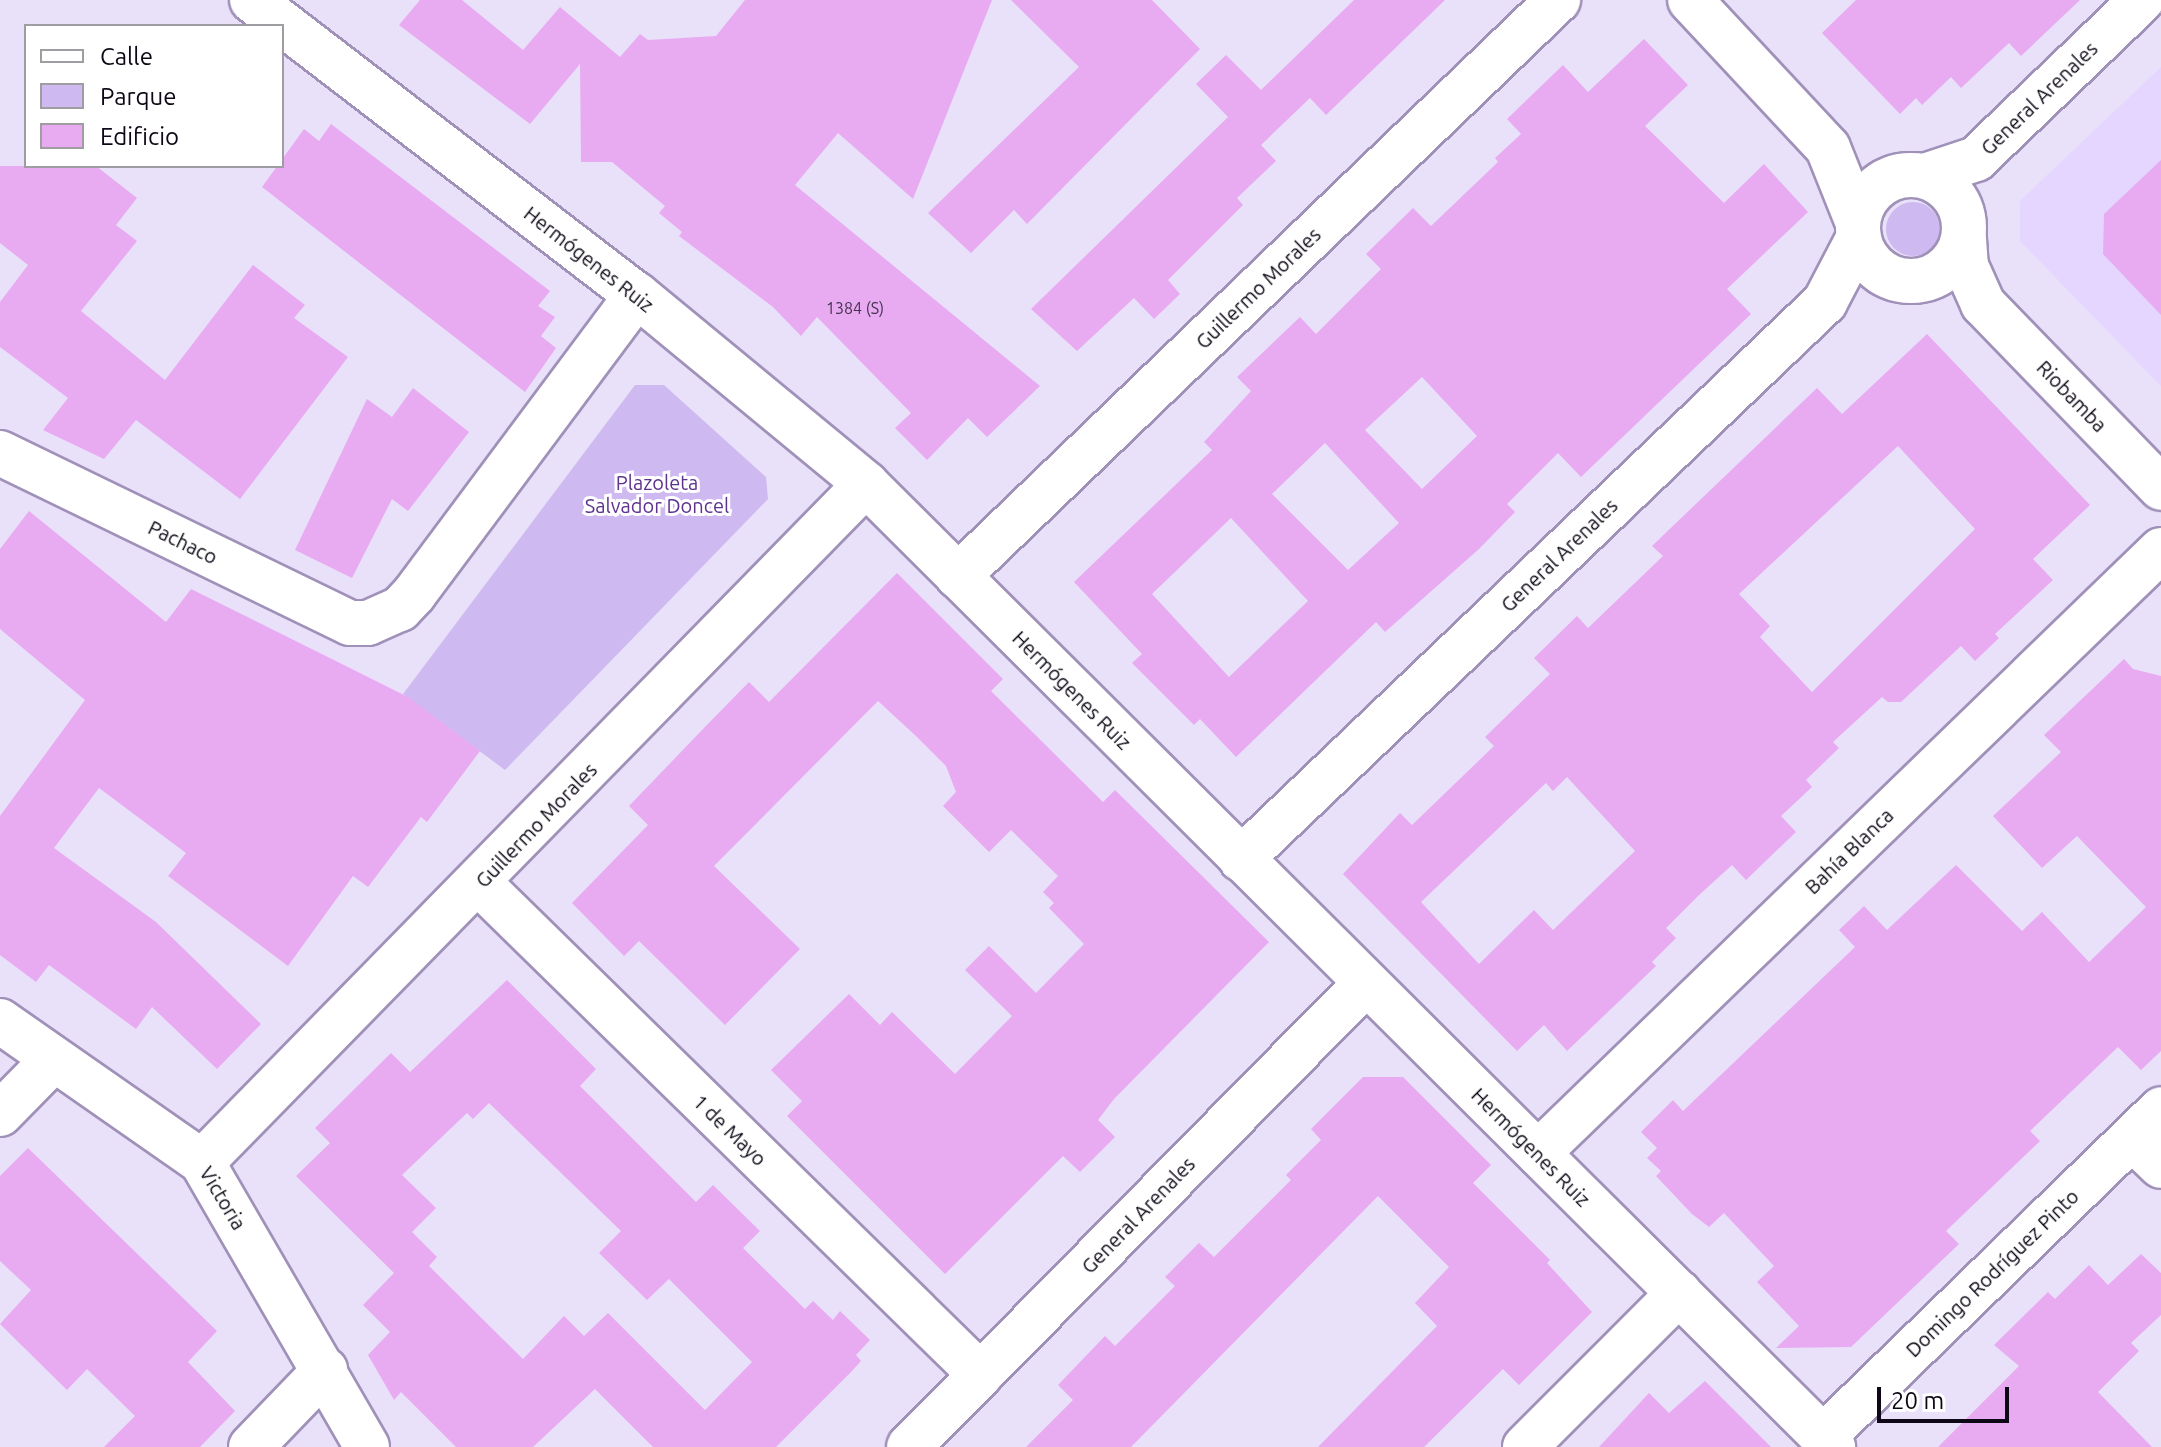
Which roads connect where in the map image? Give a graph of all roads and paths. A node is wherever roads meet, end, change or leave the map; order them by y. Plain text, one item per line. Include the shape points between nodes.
1 (252, 0) edge
2 (1558, 0) edge
3 (1690, 0) edge
4 (2142, 0) edge
5 (283, 24) edge
6 (284, 25) edge
7 (1828, 148) junction
8 (1914, 176) junction
9 (1858, 230) junction
10 (1964, 239) junction
11 (1914, 281) junction
12 (637, 295) junction
13 (1983, 304) junction
14 (0, 453) edge
15 (866, 484) junction
16 (2161, 488) edge
17 (2161, 550) edge
18 (958, 576) junction
19 (1241, 859) junction
20 (480, 884) junction
21 (1366, 983) junction
22 (0, 1021) edge
23 (53, 1060) junction
24 (0, 1114) edge
25 (2151, 1138) edge
26 (1538, 1153) junction
27 (202, 1162) junction
28 (1679, 1293) junction
29 (325, 1370) junction
30 (981, 1375) junction
31 (1828, 1442) edge
32 (251, 1447) edge
33 (367, 1447) edge
34 (909, 1447) edge
35 (1525, 1447) edge

1 - 5 street, Hermógenes Ruiz
2 - 18 street, Guillermo Morales
3 - 7 street
4 - 8 street, General Arenales via 1976,159
6 - 12 street, Hermógenes Ruiz
7 - 8 street via 1854,162
7 - 9 street
8 - 9 street via 1872,191
8 - 10 street via 1958,201
9 - 11 street via 1881,272
9 - 19 street, General Arenales via 1825,302
10 - 11 street via 1946,268
10 - 13 street, Riobamba via 1966,266
11 - 13 street, Riobamba
12 - 14 street, Pachaco via 414,594 400,609 368,623 350,623
12 - 15 street, Hermógenes Ruiz
13 - 16 street, Riobamba
15 - 18 street, Hermógenes Ruiz
15 - 20 street, Guillermo Morales
17 - 26 street, Bahía Blanca
18 - 19 street, Hermógenes Ruiz
19 - 21 street, Hermógenes Ruiz
20 - 27 street, Guillermo Morales
20 - 30 street, 1 de Mayo
21 - 26 street, Hermógenes Ruiz
21 - 30 street, General Arenales
22 - 23 street, Victoria
23 - 24 street
23 - 27 street, Victoria
25 - 31 street, Domingo Rodríguez Pinto
26 - 28 street, Hermógenes Ruiz
27 - 29 street, Victoria
28 - 31 street, Hermógenes Ruiz
28 - 35 street
29 - 32 street
29 - 33 street, Victoria
30 - 34 street, General Arenales

